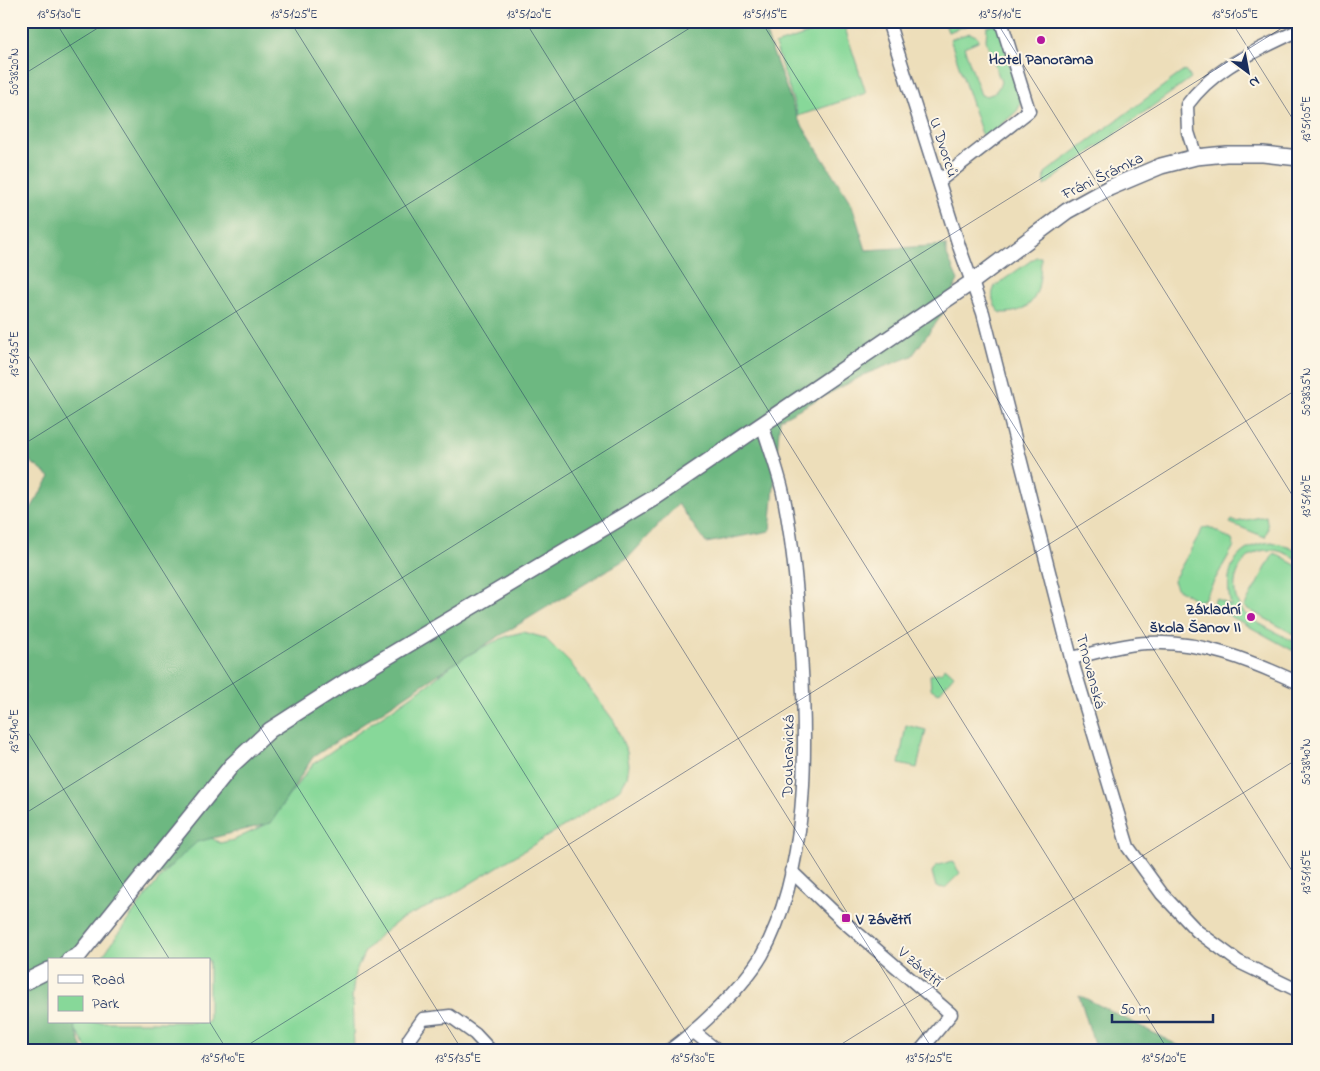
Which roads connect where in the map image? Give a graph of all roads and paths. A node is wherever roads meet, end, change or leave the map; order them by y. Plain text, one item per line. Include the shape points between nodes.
1 (888, 21) edge
2 (1001, 21) edge
3 (1299, 30) edge
4 (1196, 158) junction
5 (1299, 158) edge
6 (939, 181) junction
7 (972, 282) junction
8 (762, 424) junction
9 (1072, 658) junction
10 (1299, 683) edge
11 (791, 871) junction
12 (73, 958) edge
13 (48, 970) edge
14 (21, 984) edge
15 (1299, 991) edge
16 (694, 1032) junction
17 (411, 1050) edge
18 (490, 1050) edge
19 (670, 1050) edge
20 (716, 1050) edge
21 (921, 1050) edge

1 - 6 street, U Dvorců
2 - 6 street via 1028,111
3 - 4 street via 1213,76 1196,92 1187,105 1188,132
4 - 5 street, Fráni Šrámka via 1263,154
4 - 7 street, Fráni Šrámka via 1161,166 1109,188 1067,211
6 - 7 street, U Dvorců
7 - 8 street, Fráni Šrámka
7 - 9 street, Trnovanská via 986,322
8 - 11 street, Doubravická via 783,491 797,570 805,723 803,798
8 - 12 street, Fráni Šrámka via 654,498 270,730 232,765 79,955
9 - 10 street via 1145,643 1191,644 1227,654
9 - 15 street, Trnovanská via 1128,847 1140,867 1176,912 1197,931 1239,962
11 - 16 street, Doubravická via 779,914 761,956
11 - 21 street, V závětří via 842,920 951,1014
13 - 14 street
16 - 19 street, Doubravická
16 - 20 street
17 - 18 street via 409,1039 423,1019 450,1016

